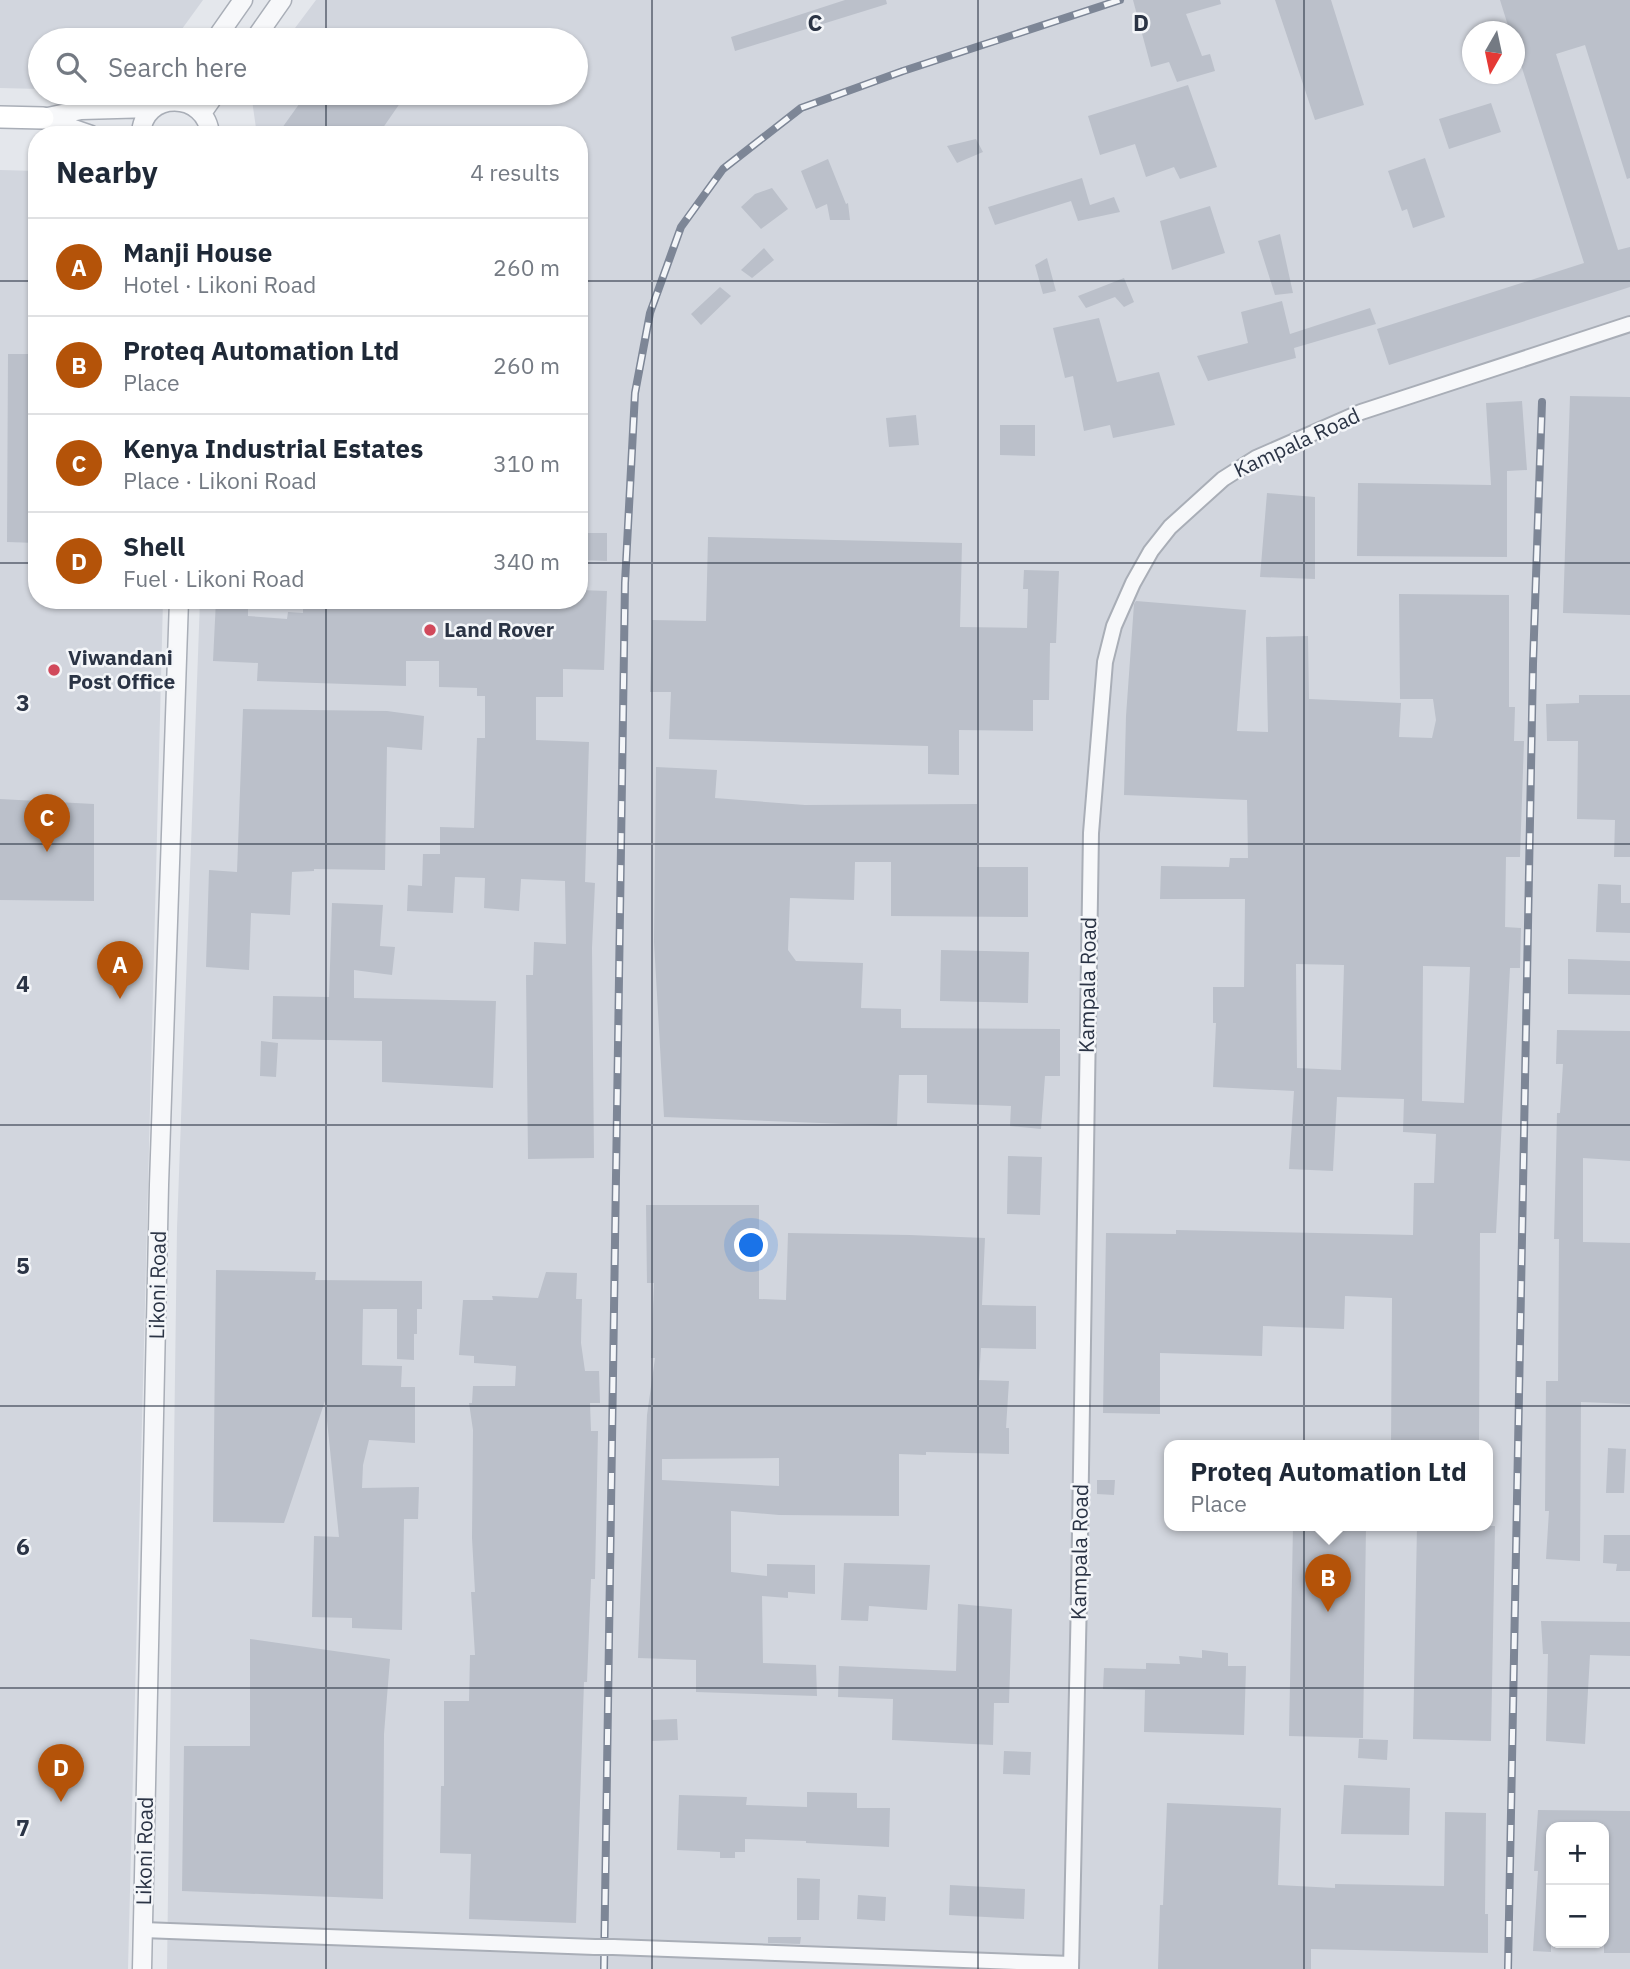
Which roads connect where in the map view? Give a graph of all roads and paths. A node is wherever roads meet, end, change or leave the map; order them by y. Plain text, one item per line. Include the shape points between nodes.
1 (243, 0) edge
2 (282, 0) edge
3 (223, 28) edge
4 (262, 28) edge
5 (159, 105) edge
6 (190, 105) edge
7 (208, 105) edge
8 (152, 108) junction
9 (202, 113) junction
10 (0, 117) edge
11 (43, 118) junction
12 (66, 126) edge
13 (143, 126) edge
14 (208, 126) edge
15 (1630, 324) edge
16 (167, 609) edge
17 (179, 609) edge
18 (151, 1408) junction
19 (144, 1930) junction
20 (1071, 1966) edge
21 (133, 1969) edge
22 (142, 1969) edge

1 - 3 street
2 - 4 street
5 - 8 street
6 - 9 street
7 - 9 street
8 - 11 street via 81,110
8 - 13 street
9 - 14 street
10 - 11 main road
11 - 12 street
15 - 20 street, Kampala Road via 1361,412 1256,458 1193,503 1170,527 1151,551 1114,626 1105,662 1091,833
16 - 18 street, Likoni Road
17 - 18 street, Likoni Road
18 - 19 street, Likoni Road
18 - 21 street, Likoni Road
19 - 20 street, bridge
19 - 22 street, Likoni Road

